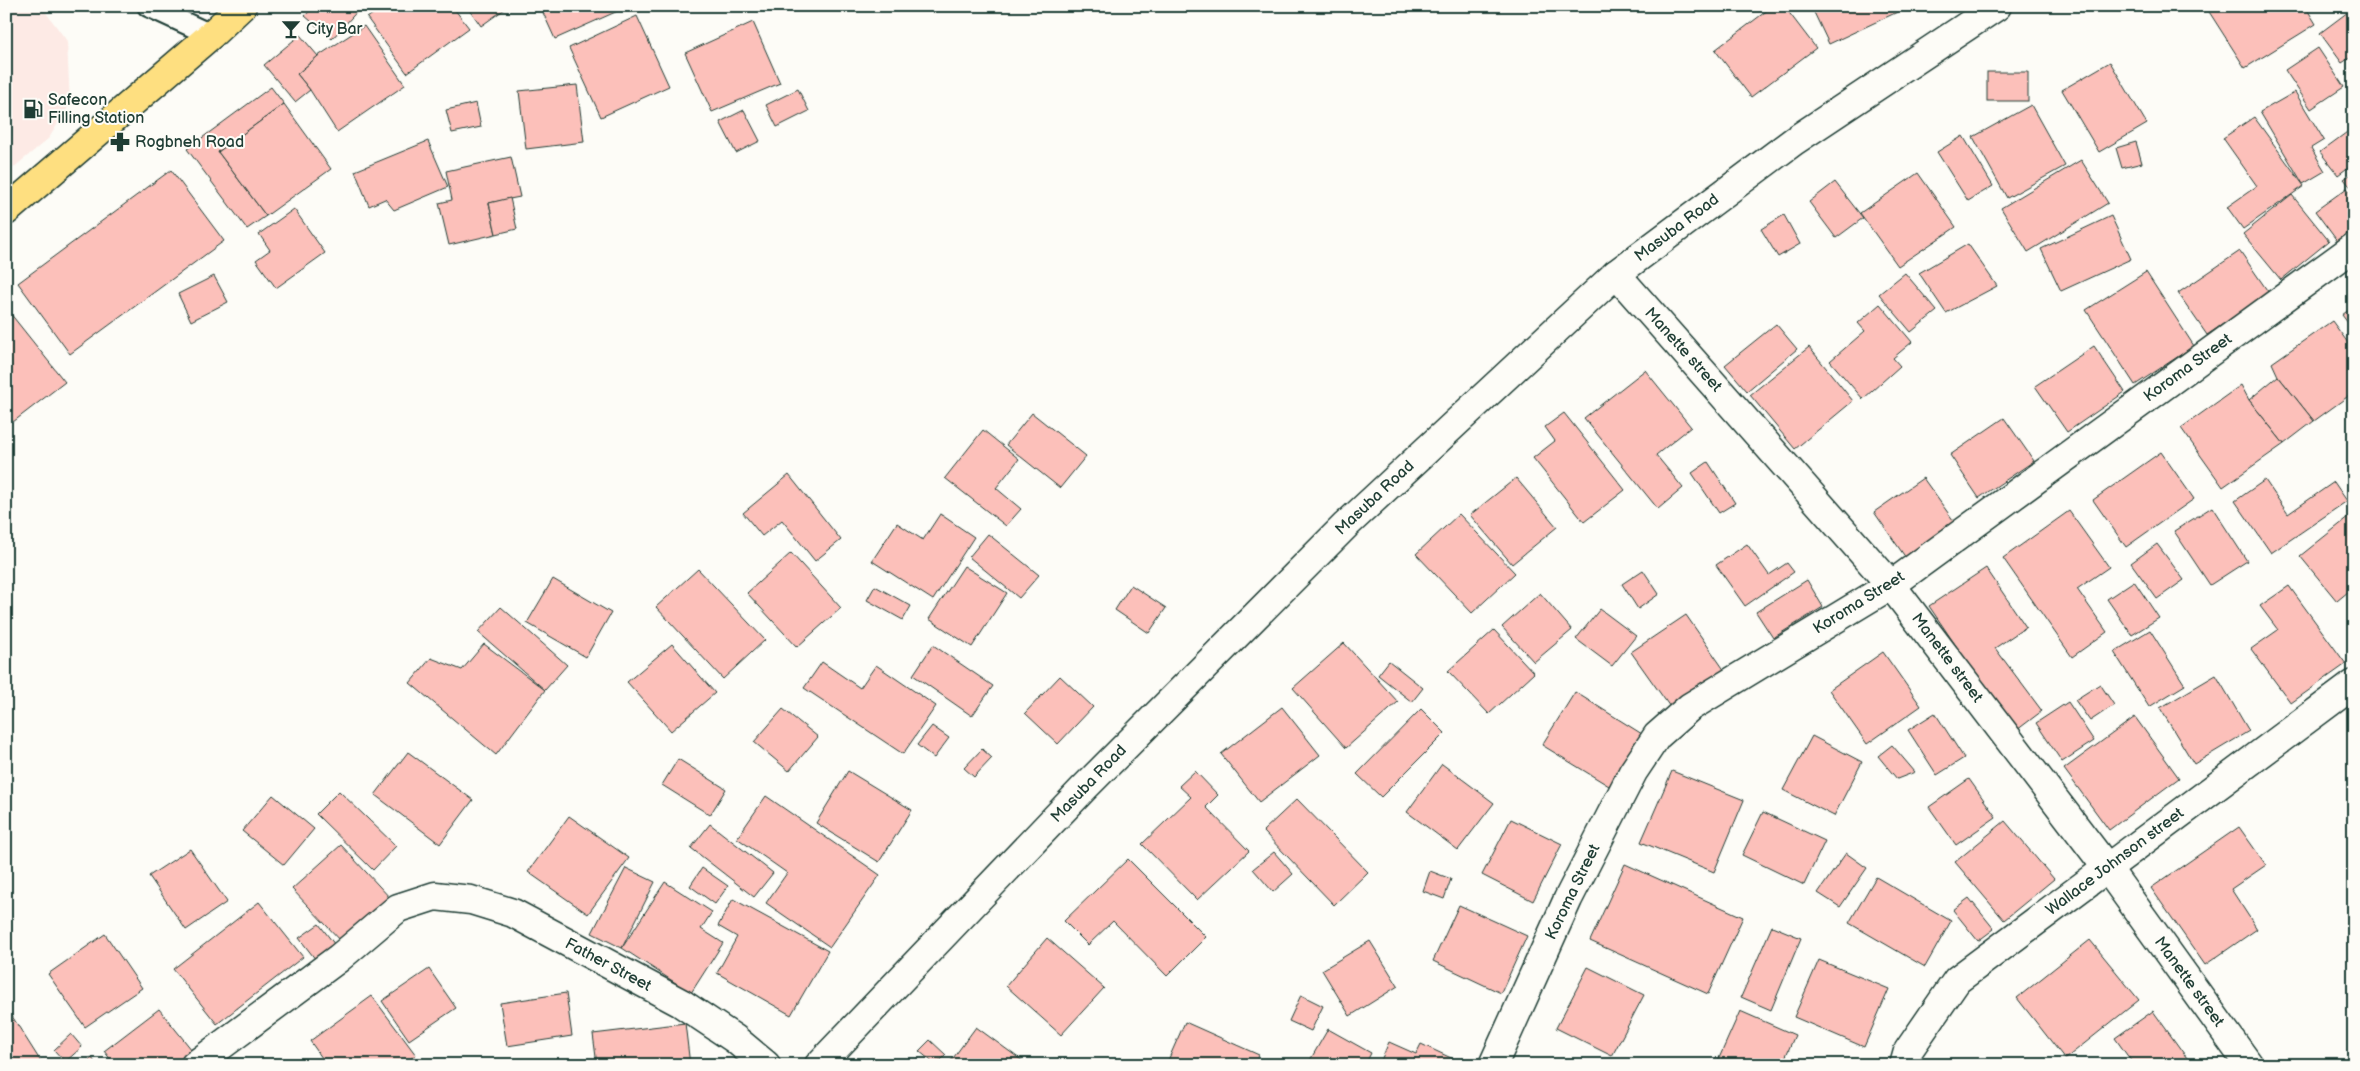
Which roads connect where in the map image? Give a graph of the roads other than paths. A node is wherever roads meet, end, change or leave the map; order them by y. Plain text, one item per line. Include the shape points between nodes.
1 (148, 6) edge
2 (242, 6) edge
3 (1997, 6) edge
4 (211, 35) junction
5 (6, 211) edge
6 (2354, 247) edge
7 (1616, 274) junction
8 (1891, 584) junction
9 (2354, 684) edge
10 (2107, 868) junction
11 (195, 1065) edge
12 (766, 1065) edge
13 (818, 1065) edge
14 (1493, 1065) edge
15 (1904, 1065) edge
16 (2249, 1065) edge

1 - 4 lane
2 - 4 main road
3 - 7 street, Masuba Road via 1794,140
4 - 5 main road
6 - 8 street, Koroma Street
7 - 8 street, Manette street
7 - 13 street, Masuba Road via 1346,525 1083,789
8 - 10 street, Manette street
8 - 14 street, Koroma Street via 1690,707 1657,736 1633,772 1568,899
9 - 10 street, Wallace Johnson street
10 - 15 street, Wallace Johnson street via 1957,980 1908,1051
10 - 16 street, Manette street
11 - 12 street, Father Street via 339,958 398,908 435,896 472,900 513,913 681,1003 735,1039

